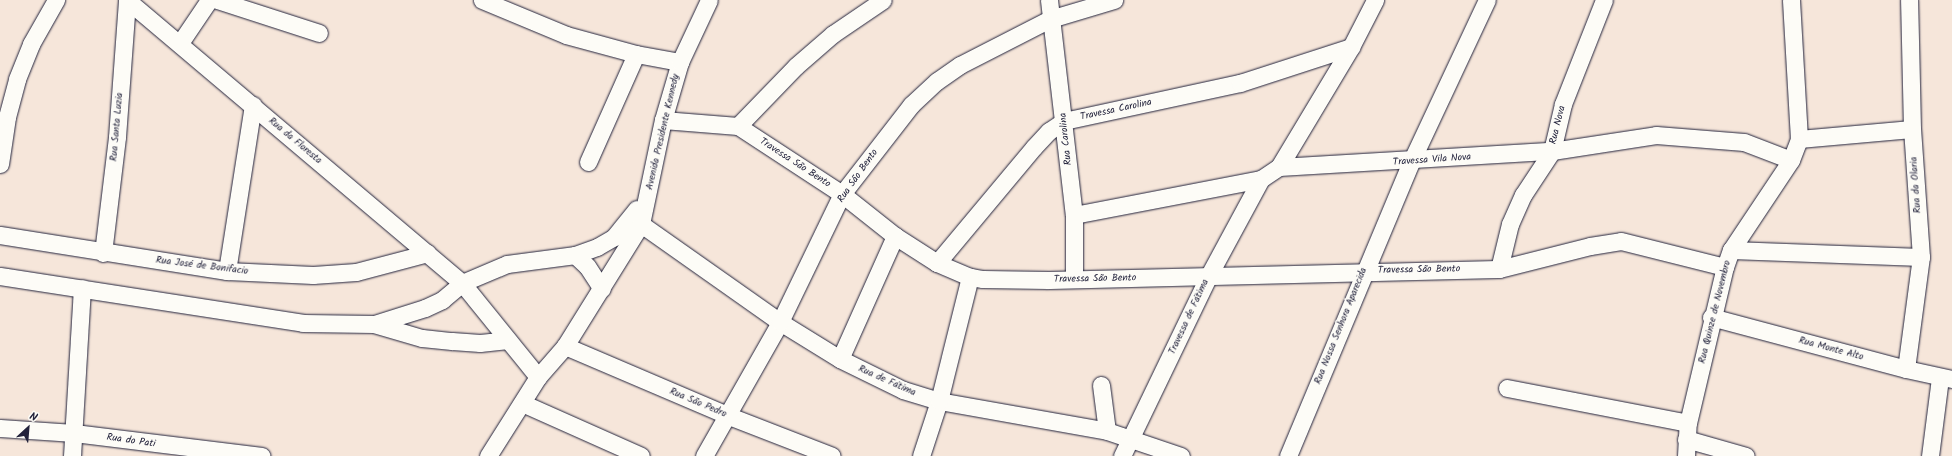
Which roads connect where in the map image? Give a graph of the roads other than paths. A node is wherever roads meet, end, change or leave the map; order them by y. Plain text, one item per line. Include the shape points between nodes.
1 (56, 0) edge
2 (127, 0) edge
3 (208, 0) edge
4 (217, 0) edge
5 (482, 0) edge
6 (709, 0) edge
7 (883, 0) edge
8 (1049, 0) edge
9 (1114, 0) edge
10 (1375, 0) edge
11 (1487, 0) edge
12 (1604, 0) edge
13 (1790, 0) edge
14 (1909, 0) edge
15 (1050, 19) junction
16 (319, 33) dead end
17 (180, 43) junction
18 (1351, 47) junction
19 (636, 54) junction
20 (680, 62) junction
21 (253, 105) junction
22 (663, 120) junction
23 (1064, 121) junction
24 (738, 126) junction
25 (1912, 129) junction
26 (1799, 139) junction
27 (1552, 151) junction
28 (1791, 160) junction
29 (588, 162) dead end
30 (1411, 162) junction
31 (0, 164) edge
32 (1279, 168) junction
33 (1261, 179) junction
34 (842, 194) junction
35 (1074, 215) junction
36 (636, 220) junction
37 (0, 234) edge
38 (895, 236) junction
39 (1732, 250) junction
40 (103, 253) junction
41 (428, 253) junction
42 (575, 255) junction
43 (1921, 257) junction
44 (937, 263) junction
45 (1725, 267) junction
46 (1499, 269) junction
47 (227, 271) junction
48 (1363, 271) junction
49 (1209, 275) junction
50 (0, 276) edge
51 (970, 277) junction
52 (1074, 278) junction
53 (462, 283) junction
54 (82, 288) junction
55 (602, 289) junction
56 (1711, 317) junction
57 (780, 322) junction
58 (374, 324) junction
59 (508, 340) junction
60 (565, 346) junction
61 (840, 360) junction
62 (1906, 369) junction
63 (538, 377) junction
64 (1946, 378) edge
65 (1101, 385) dead end
66 (1508, 388) dead end
67 (939, 401) junction
68 (522, 403) junction
69 (729, 416) junction
70 (0, 428) edge
71 (1687, 431) junction
72 (1107, 432) junction
73 (74, 433) junction
74 (1131, 440) junction
75 (151, 450) edge
76 (72, 456) edge
77 (262, 456) edge
78 (488, 456) edge
79 (641, 456) edge
80 (704, 456) edge
81 (832, 456) edge
82 (921, 456) edge
83 (1122, 456) edge
84 (1181, 456) edge
85 (1288, 456) edge
86 (1686, 456) edge
87 (1746, 456) edge
88 (1930, 456) edge

1 - 31 street via 31,44 17,79 7,117
2 - 17 street, Rua da Floresta
2 - 40 street, Rua Santa Luzia via 117,137
3 - 17 street
4 - 16 street
5 - 19 street via 566,35
6 - 20 street, Avenida Presidente Kennedy
7 - 24 street via 833,34
8 - 15 street, Rua Carolina
9 - 15 street, Rua São Bento
10 - 18 street
11 - 30 street, Rua Nossa Senhora Aparecida
12 - 27 street, Rua Nova via 1563,104
13 - 26 street
14 - 25 street, Rua da Olaria
15 - 23 street, Rua Carolina
15 - 34 street, Rua São Bento via 960,65 937,81 910,104
17 - 21 street, Rua da Floresta
18 - 23 street, Travessa Carolina via 1240,83
18 - 32 street
19 - 20 street
19 - 29 street
20 - 22 street, Avenida Presidente Kennedy
21 - 41 street, Rua da Floresta
21 - 47 street
22 - 24 street
22 - 36 street, Avenida Presidente Kennedy via 647,198
23 - 35 street, Rua Carolina
23 - 44 street, Travessa Carolina via 1049,131 1034,147
24 - 34 street, Travessa São Bento
25 - 26 street
25 - 43 street, Rua da Olaria
26 - 28 street, Rua Quinze de Novembro
27 - 28 street, Travessa Vila Nova via 1656,135 1744,142
27 - 30 street, Travessa Vila Nova
27 - 46 street, Rua Nova via 1520,201 1510,224
28 - 39 street, Rua Quinze de Novembro
30 - 32 street, Travessa Vila Nova
30 - 48 street, Rua Nossa Senhora Aparecida
32 - 33 street, Travessa Vila Nova
33 - 35 street, Travessa Vila Nova
33 - 49 street, Travessa de Fátima
34 - 38 street, Travessa São Bento
34 - 57 street, Rua São Bento
35 - 52 street, Rua Carolina
36 - 42 street via 597,248
36 - 55 street
36 - 57 street, Rua de Fátima
37 - 40 street, Rua José de Bonifacio
38 - 44 street, Travessa São Bento
38 - 61 street
39 - 43 street
39 - 45 street, Rua Quinze de Novembro
40 - 47 street, Rua José de Bonifacio
41 - 47 street, Rua José de Bonifacio via 356,272 313,275
41 - 53 street, Rua da Floresta
42 - 53 street via 507,264
42 - 55 street via 587,266
43 - 62 street, Rua da Olaria
44 - 51 street, Travessa São Bento
45 - 46 street, Travessa São Bento via 1621,241 1590,246
45 - 56 street, Rua Quinze de Novembro
46 - 48 street, Travessa São Bento
48 - 49 street, Travessa São Bento
48 - 85 street, Rua Nossa Senhora Aparecida
49 - 52 street, Travessa São Bento
49 - 74 street, Travessa de Fátima
50 - 54 street
51 - 52 street, Travessa São Bento via 1048,280
51 - 67 street
53 - 58 street via 442,300 425,308
53 - 59 street, Rua da Floresta
54 - 58 street via 303,323
54 - 73 street
55 - 60 street
56 - 62 street, Rua Monte Alto
56 - 71 street, Rua Quinze de Novembro
57 - 61 street, Rua de Fátima
57 - 69 street, Rua São Bento
58 - 59 street via 422,338 480,343
59 - 63 street, Rua da Floresta
60 - 63 street
60 - 69 street, Rua São Pedro
61 - 67 street, Rua de Fátima via 903,390
62 - 64 street, Rua Monte Alto
63 - 68 street
64 - 88 street
65 - 72 street
66 - 71 street
67 - 72 street, Rua de Fátima
67 - 82 street
68 - 78 street
68 - 79 street
69 - 80 street, Rua São Bento
69 - 81 street, Rua São Pedro
70 - 73 street, Rua do Pati
71 - 86 street, Rua Quinze de Novembro
71 - 87 street
72 - 74 street, Rua de Fátima
73 - 75 street, Rua do Pati
73 - 76 street
74 - 83 street, Travessa de Fátima
74 - 84 street, Rua de Fátima
75 - 77 street, Rua do Pati

